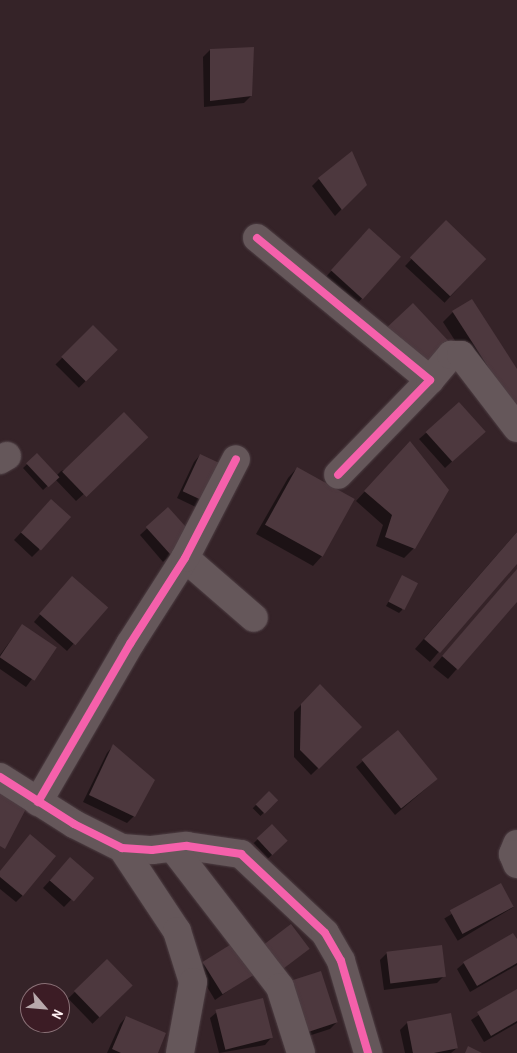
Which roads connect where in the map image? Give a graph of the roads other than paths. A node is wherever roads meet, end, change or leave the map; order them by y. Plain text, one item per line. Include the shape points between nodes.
1 (257, 238) dead end
2 (430, 380) junction
3 (517, 428) edge
4 (236, 459) dead end
5 (338, 475) dead end
6 (185, 558) junction
7 (254, 618) dead end
8 (0, 777) edge
9 (38, 802) junction
10 (517, 844) edge
11 (122, 848) junction
12 (173, 848) junction
13 (517, 864) edge
14 (180, 1053) edge
15 (301, 1053) edge
16 (368, 1053) edge

1 - 2 street
2 - 3 street via 451,355 461,355
2 - 5 street
4 - 6 street
6 - 7 street
6 - 9 street via 130,644
8 - 9 street
9 - 11 street
10 - 13 street via 513,854
11 - 12 street
11 - 14 street via 177,932 193,982
12 - 15 street via 280,987
12 - 16 street via 187,846 241,854 325,933 341,961

